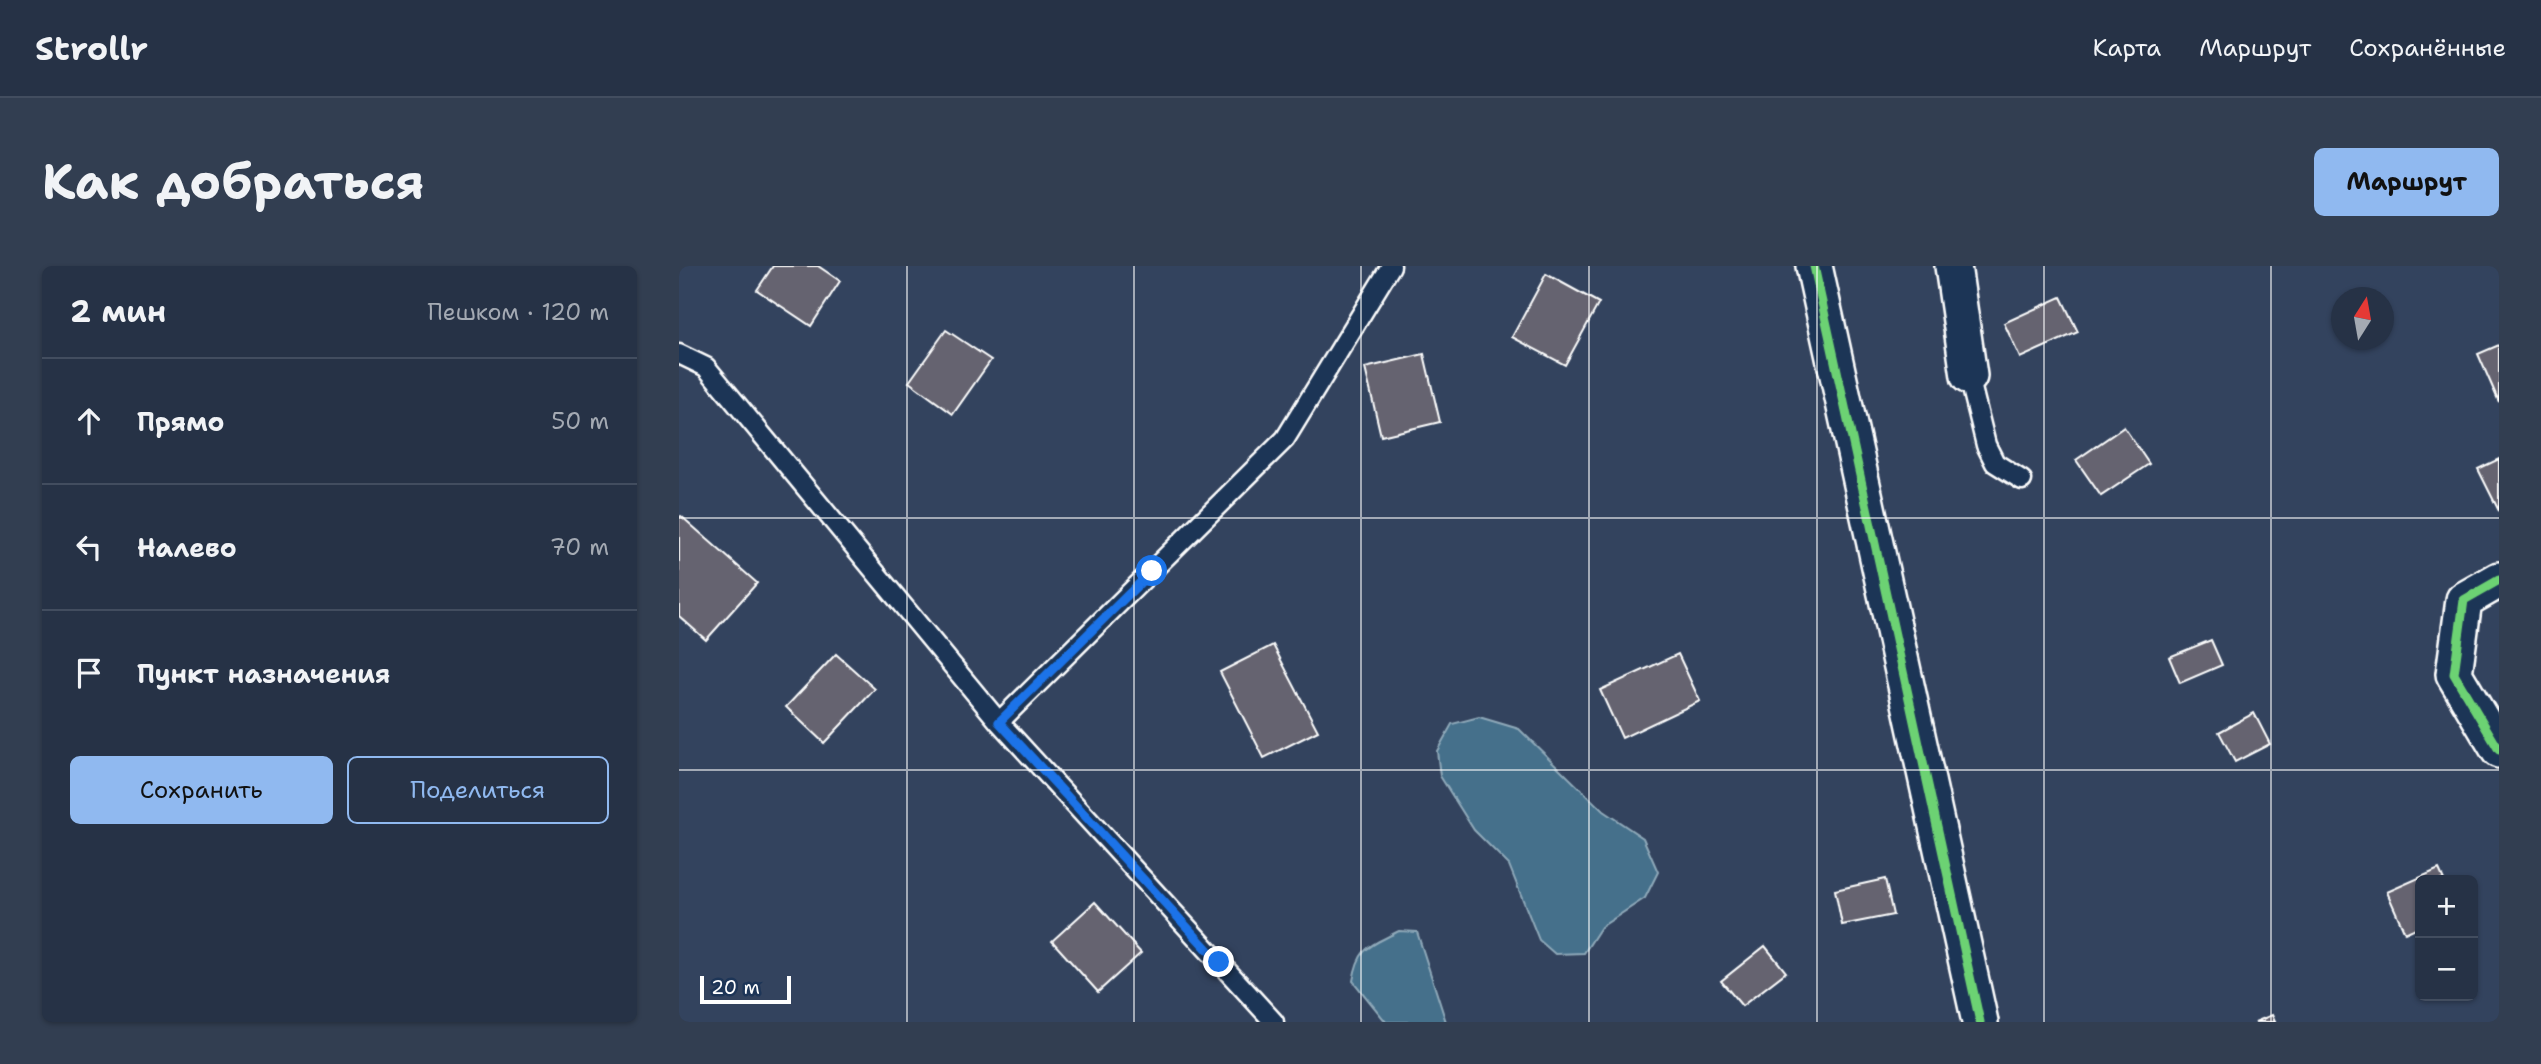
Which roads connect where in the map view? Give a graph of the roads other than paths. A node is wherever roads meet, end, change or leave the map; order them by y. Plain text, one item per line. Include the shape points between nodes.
1 (1391, 266) edge
2 (1814, 266) edge
3 (1953, 266) edge
4 (679, 354) edge
5 (1969, 376) joint
6 (2022, 480) dead end
7 (2499, 580) edge
8 (999, 722) junction
9 (2499, 750) edge
10 (1274, 1022) edge
11 (1980, 1022) edge

1 - 8 lane via 1285,439
2 - 11 street
3 - 5 street
4 - 8 lane via 706,367
5 - 6 lane via 1995,463
7 - 9 street via 2464,600 2454,674
8 - 10 lane

